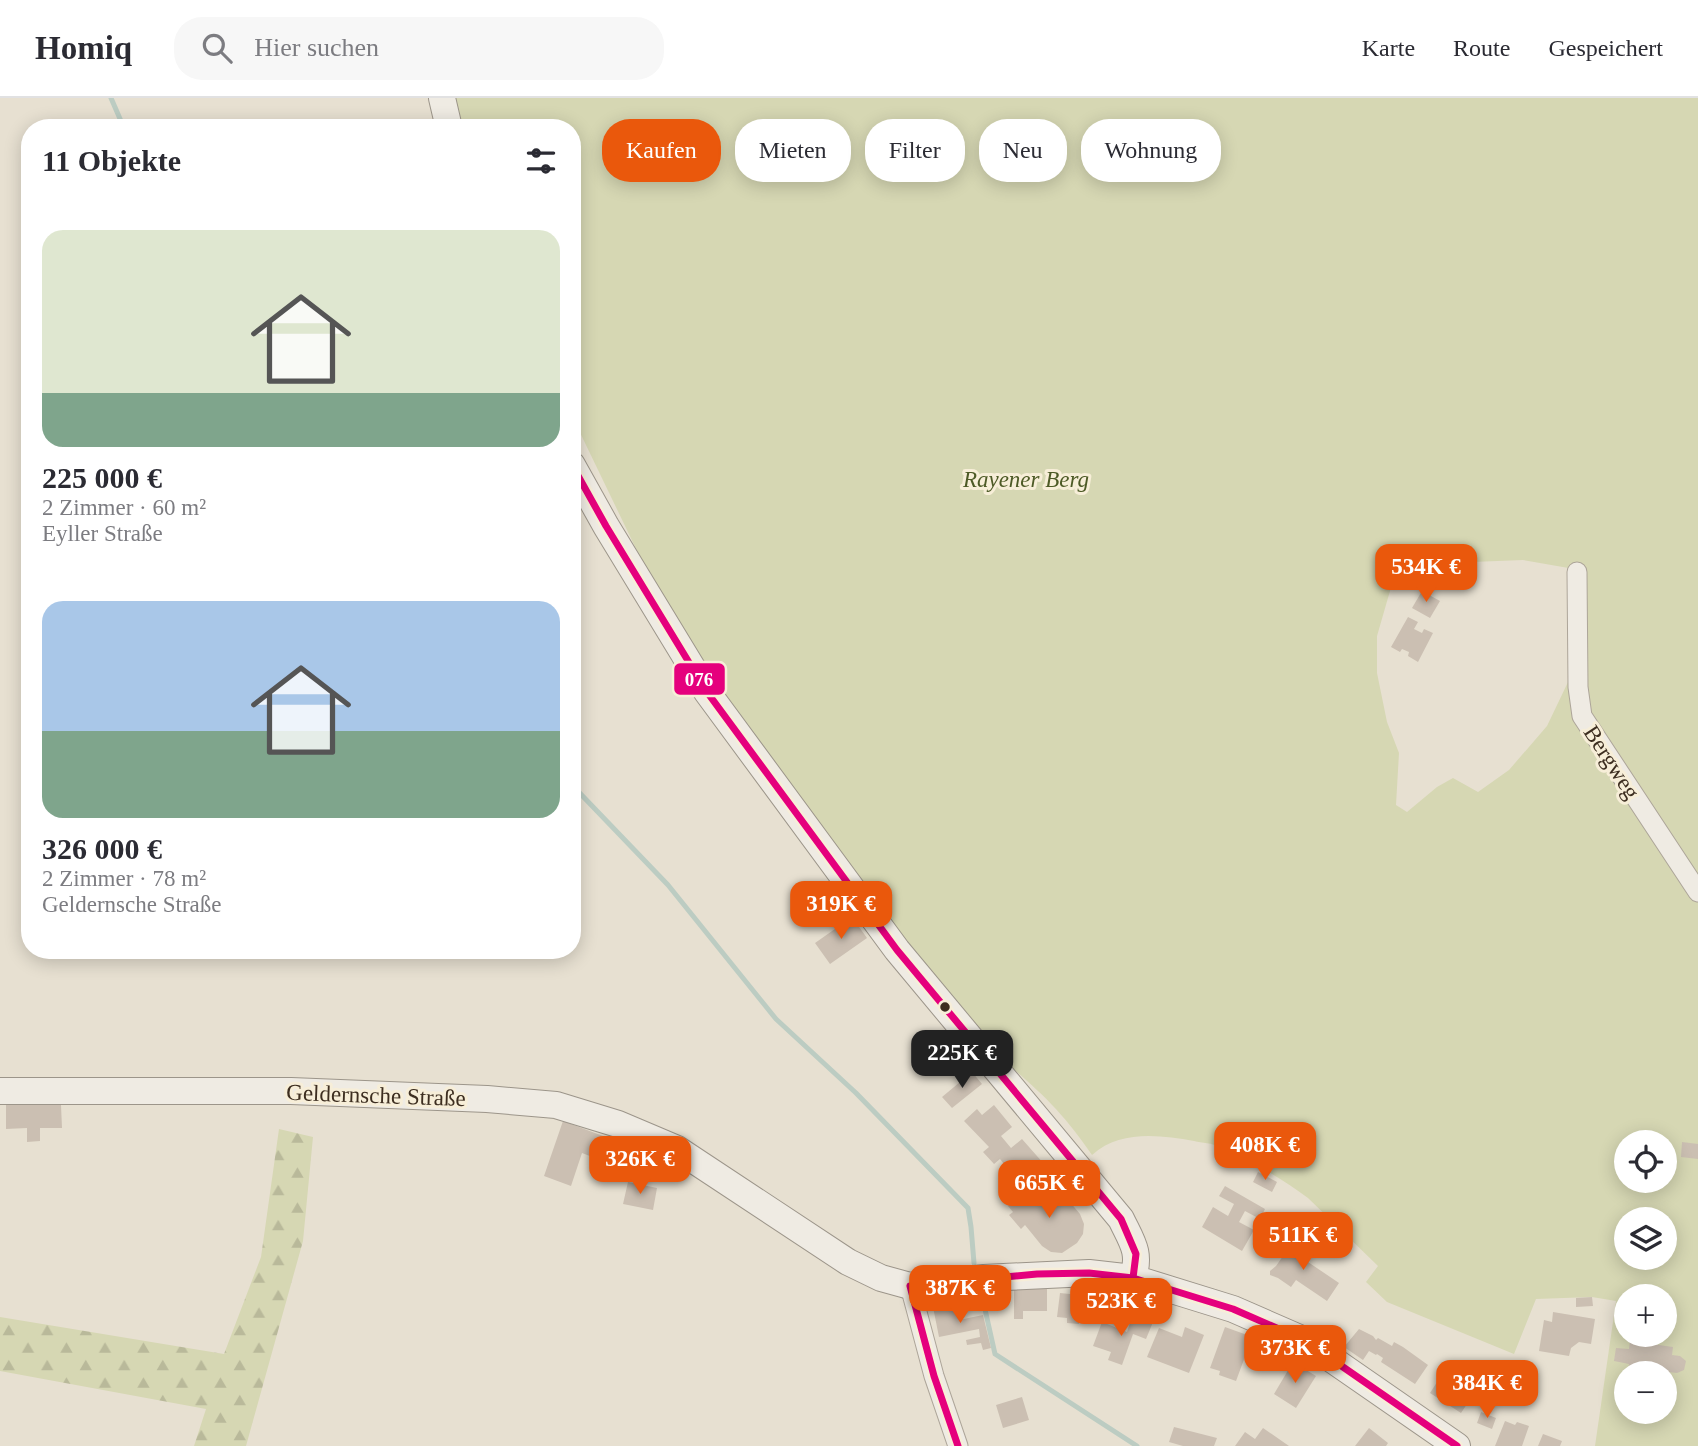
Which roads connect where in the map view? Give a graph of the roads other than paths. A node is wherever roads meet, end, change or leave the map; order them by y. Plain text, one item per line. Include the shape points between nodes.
1 (442, 98) edge
2 (447, 119) edge
3 (581, 481) edge
4 (1577, 572) dead end
5 (1698, 892) edge
6 (0, 1091) edge
7 (1133, 1278) junction
8 (910, 1286) junction
9 (958, 1446) edge
10 (1457, 1446) edge

1 - 2 main road
3 - 7 main road via 707,692 897,950 1121,1219 1136,1248
4 - 5 street, Bergweg via 1582,716
6 - 8 main road, Geldernsche Straße via 291,1091 556,1105 677,1149 848,1262
7 - 8 main road, Geldernsche Straße via 1037,1274
7 - 10 main road, Geldernsche Straße via 1233,1309 1304,1340
8 - 9 street

